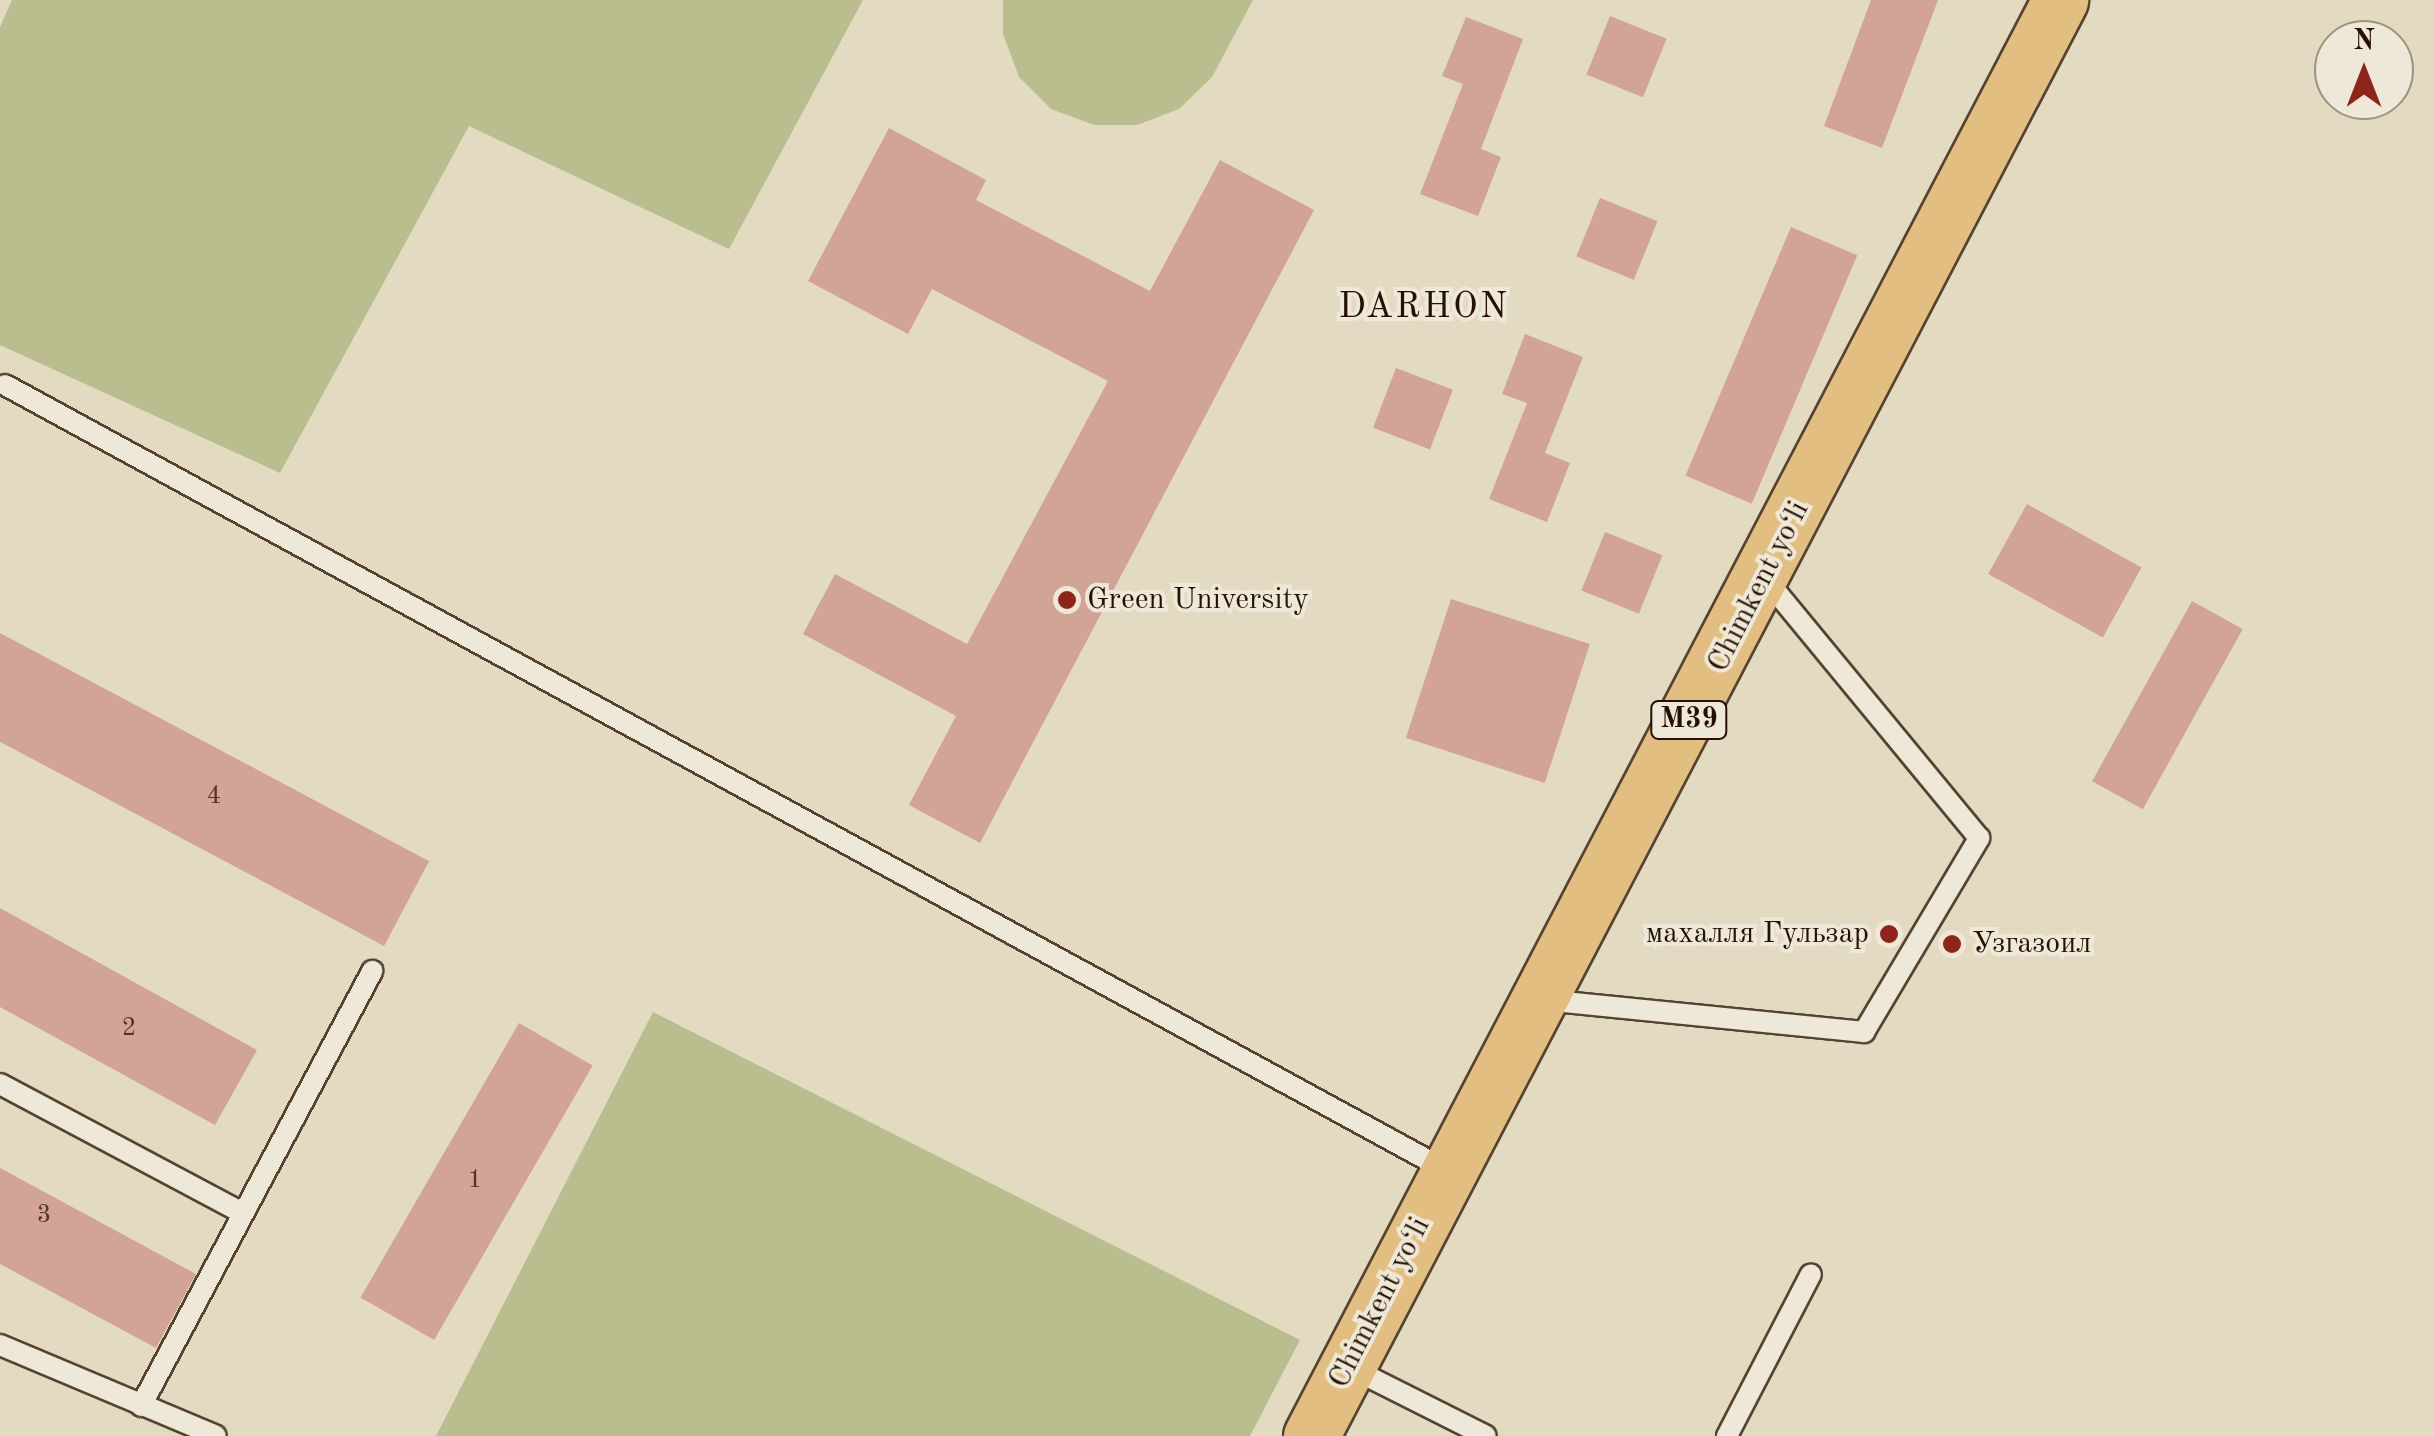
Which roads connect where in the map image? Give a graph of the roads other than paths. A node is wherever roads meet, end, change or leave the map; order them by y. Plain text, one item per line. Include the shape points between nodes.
1 (2060, 0) edge
2 (5, 385) dead end
3 (1764, 578) junction
4 (372, 972) dead end
5 (1542, 1000) junction
6 (0, 1084) edge
7 (1448, 1171) junction
8 (241, 1212) junction
9 (1812, 1274) dead end
10 (0, 1345) edge
11 (1347, 1366) junction
12 (141, 1406) junction
13 (216, 1436) edge
14 (1311, 1436) edge
15 (1486, 1436) edge
16 (1727, 1436) edge

1 - 3 highway, Chimkent yo‘li / M39
2 - 7 lane
3 - 5 highway, Chimkent yo‘li / M39
3 - 5 lane via 1979,838 1864,1032
4 - 8 lane
5 - 7 highway, Chimkent yo‘li / M39
6 - 8 lane
7 - 11 highway, Chimkent yo‘li / M39
8 - 12 lane
9 - 16 lane
10 - 12 lane
11 - 14 highway, Chimkent yo‘li / M39
11 - 15 lane
12 - 13 lane

